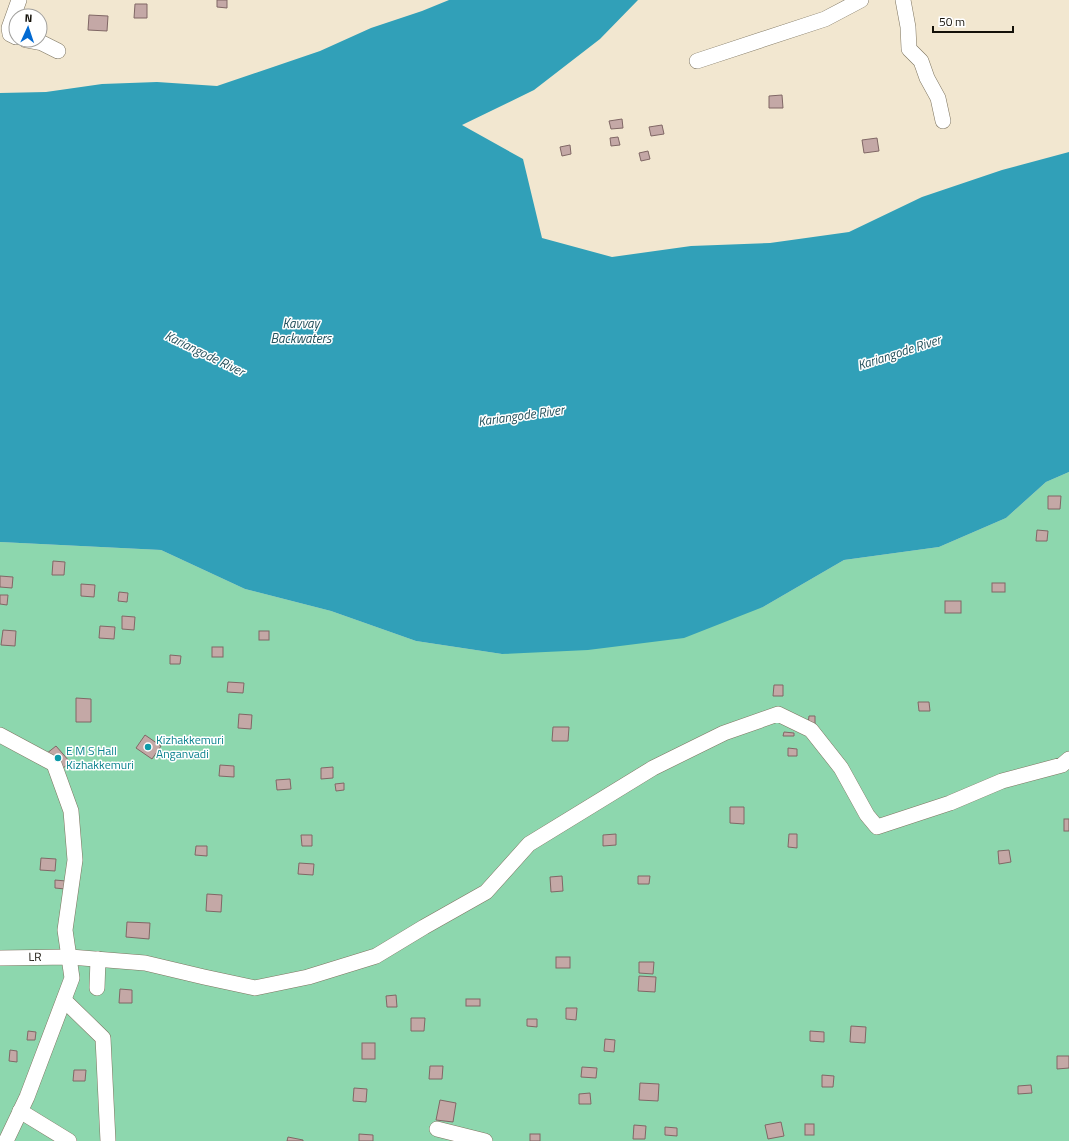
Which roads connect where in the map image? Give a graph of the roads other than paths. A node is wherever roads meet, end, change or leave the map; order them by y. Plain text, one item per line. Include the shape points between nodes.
1 (862, 0) edge
2 (902, 0) edge
3 (48, 46) edge
4 (58, 51) dead end
5 (696, 61) dead end
6 (943, 121) dead end
7 (0, 735) edge
8 (1069, 759) edge
9 (70, 957) junction
10 (0, 958) edge
11 (98, 959) junction
12 (97, 988) dead end
13 (64, 1000) junction
14 (20, 1111) junction
15 (437, 1129) dead end
16 (6, 1141) edge
17 (69, 1141) edge
18 (108, 1141) edge
19 (485, 1141) edge

1 - 5 street via 825,19
2 - 6 street via 910,49 921,61 926,78 938,98
3 - 4 street
7 - 9 street via 54,764 71,811 75,860 65,930
8 - 11 street, LR via 1062,765 1002,781 950,803 877,828 866,815 841,768 811,730 778,714 724,733 653,768 529,844 486,892 376,956 255,988 145,963
9 - 10 street, LR
9 - 11 street, LR
9 - 13 street via 72,978
11 - 12 street
13 - 14 street
13 - 18 street via 104,1038
14 - 16 street
14 - 17 street
15 - 19 street

